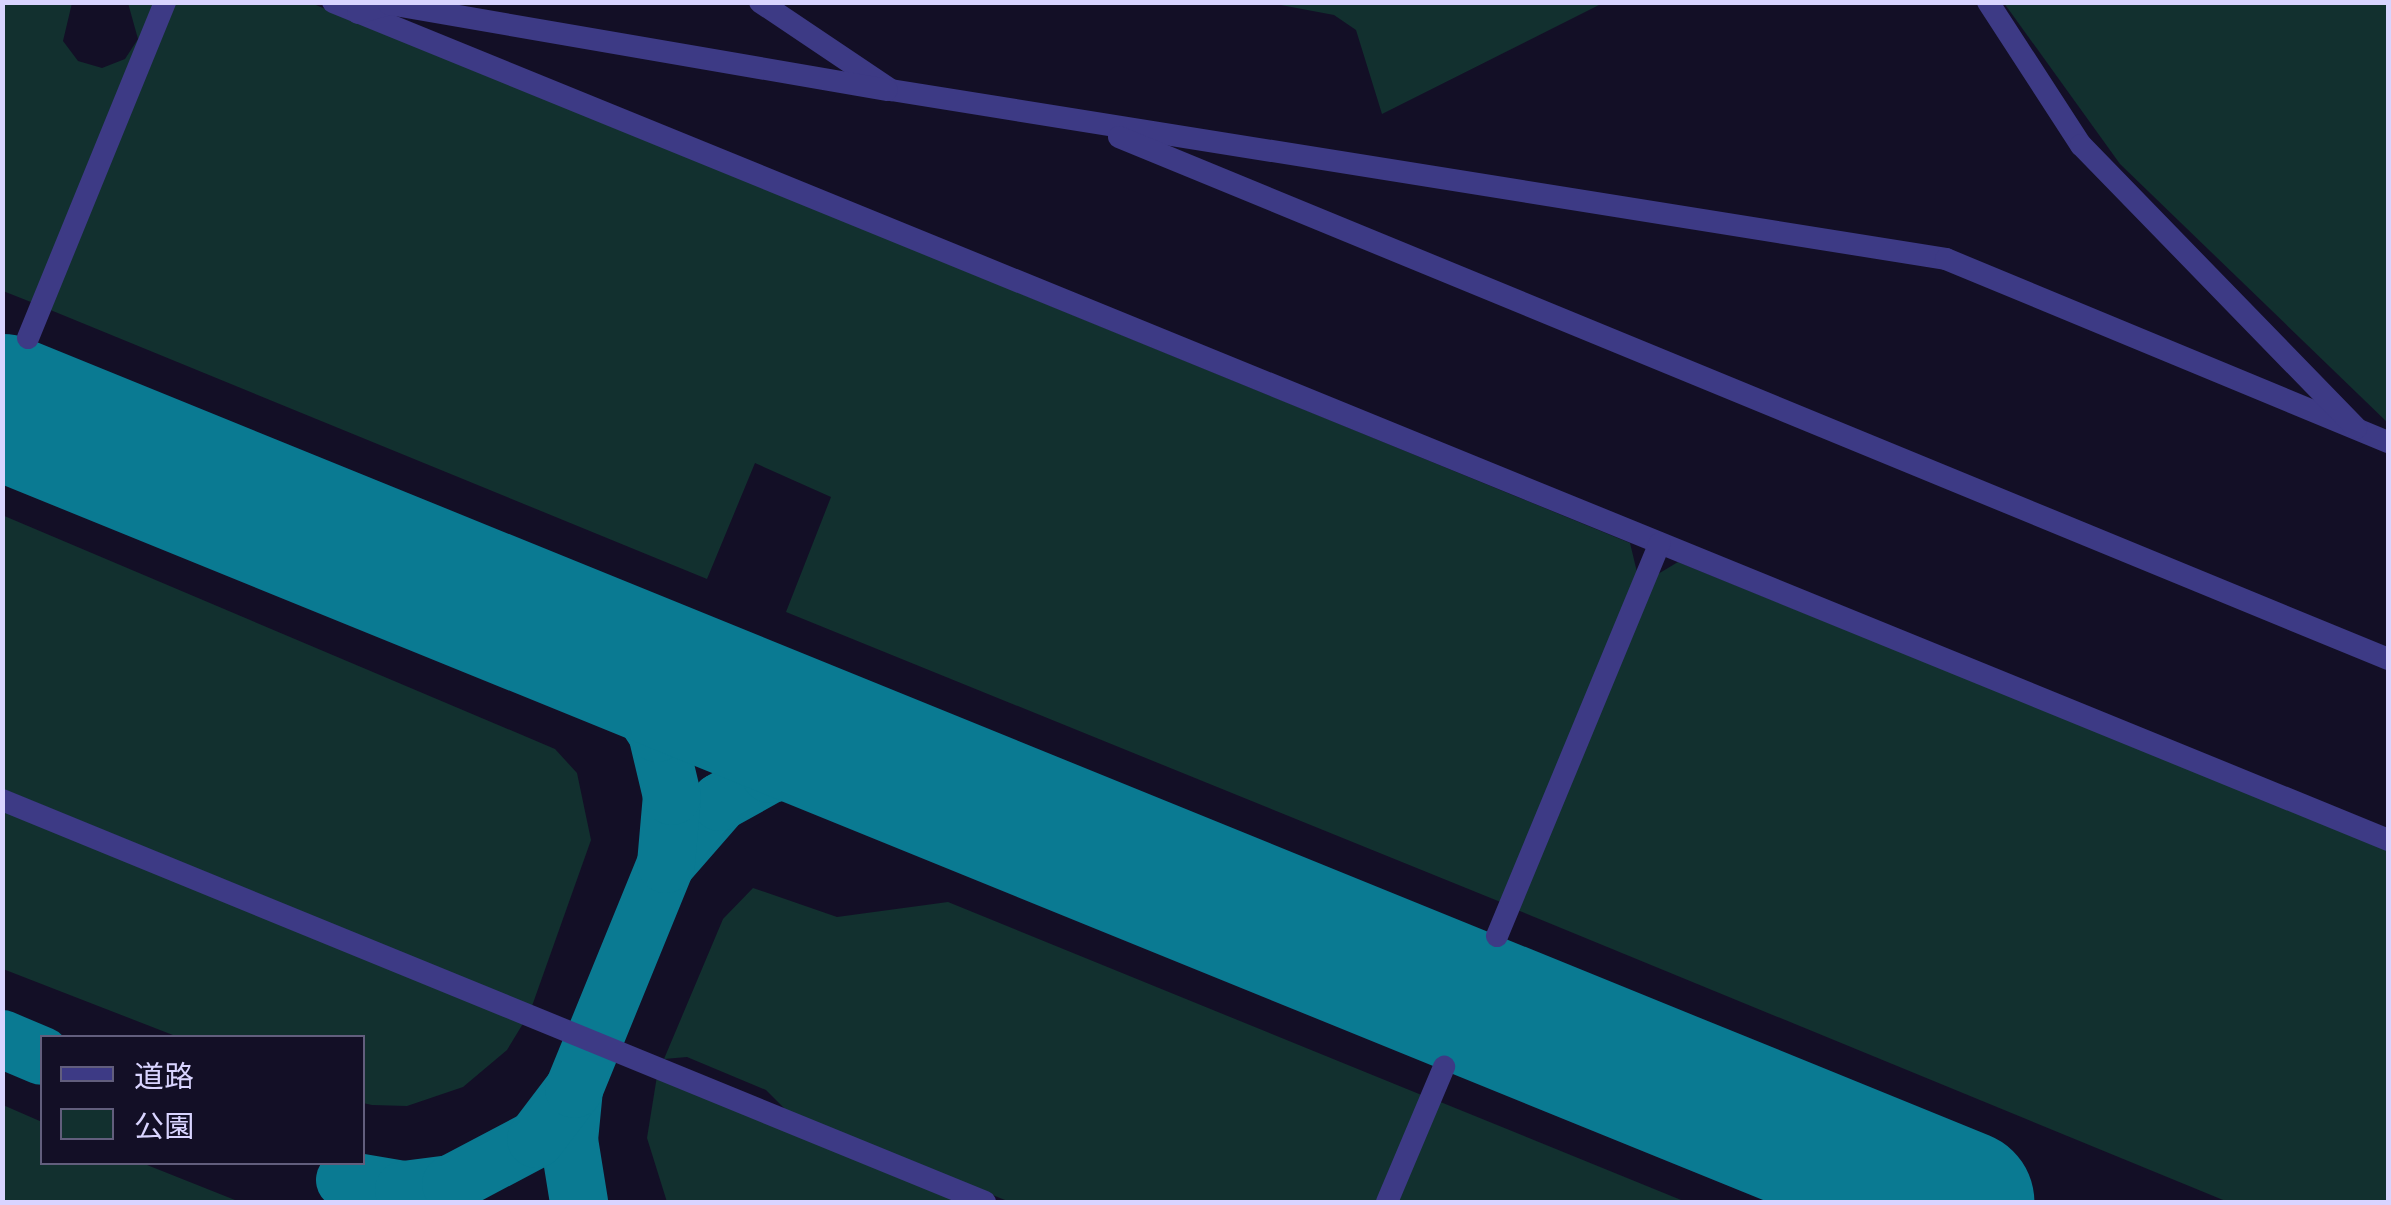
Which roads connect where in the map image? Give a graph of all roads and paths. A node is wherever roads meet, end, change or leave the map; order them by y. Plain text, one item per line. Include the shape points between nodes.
1 (165, 2) edge
2 (333, 2) edge
3 (760, 2) edge
4 (1988, 2) edge
5 (358, 13) junction
6 (890, 90) junction
7 (1103, 128) junction
8 (28, 338) dead end
9 (2356, 428) junction
10 (2388, 442) edge
11 (1660, 543) junction
12 (2388, 658) edge
13 (2, 800) edge
14 (2388, 840) edge
15 (1497, 936) dead end
16 (1444, 1067) dead end
17 (985, 1202) edge
18 (1387, 1202) edge

1 - 8 street
2 - 5 street
3 - 6 street
4 - 9 street via 2081,145
5 - 6 street via 389,4
5 - 11 street
6 - 7 street
7 - 9 street via 1946,259
7 - 12 street
9 - 10 street
11 - 14 street
11 - 15 street
13 - 17 street
16 - 18 street

